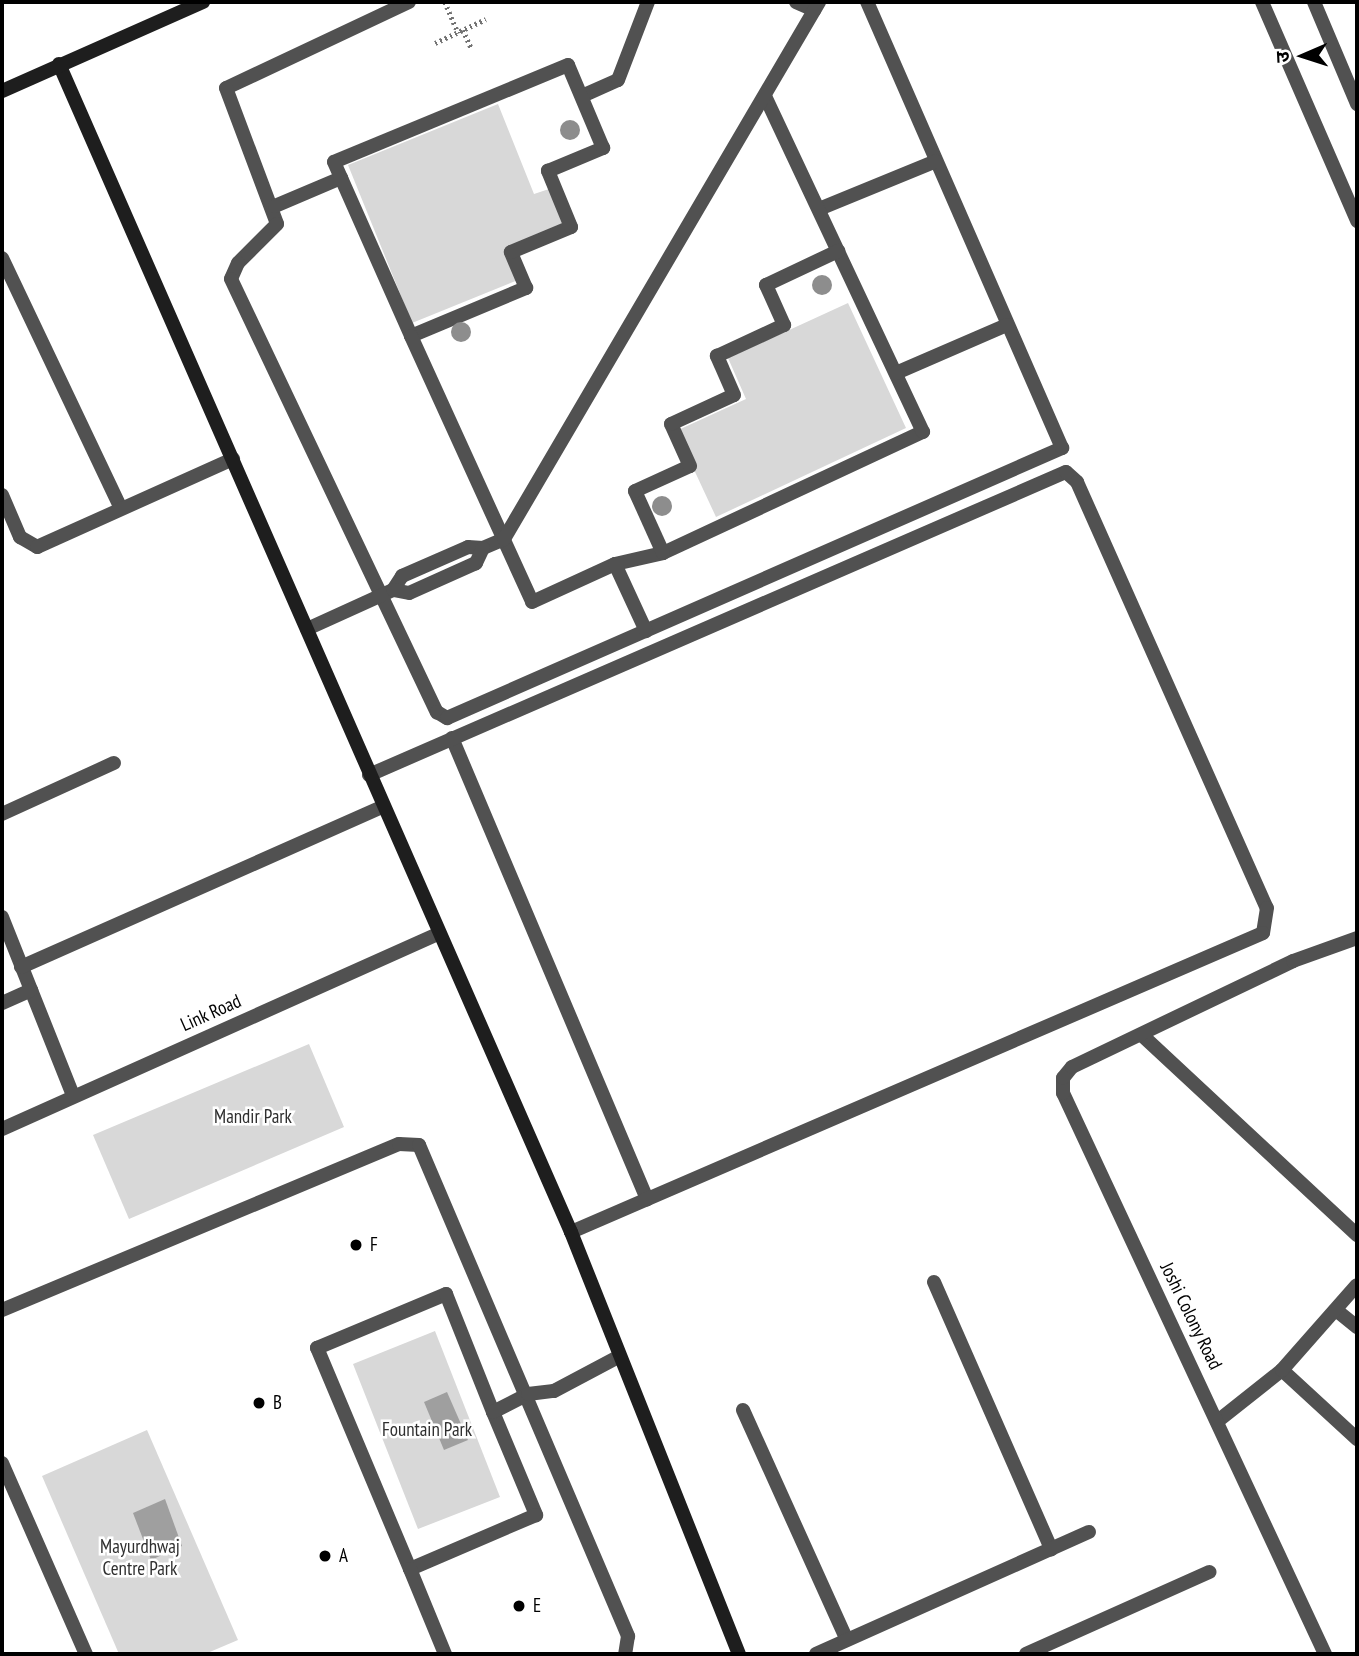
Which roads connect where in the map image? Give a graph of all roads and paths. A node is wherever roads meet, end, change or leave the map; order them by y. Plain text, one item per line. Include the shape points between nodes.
1 (409, 2) edge
2 (444, 2) edge
3 (648, 2) edge
4 (796, 2) edge
5 (867, 2) edge
6 (1262, 2) edge
7 (1314, 2) edge
8 (193, 4) edge
9 (816, 6) edge
10 (486, 19) dead end
11 (460, 31) junction
12 (435, 43) dead end
13 (472, 49) dead end
14 (58, 64) junction
15 (2, 91) edge
16 (582, 96) junction
17 (765, 96) junction
18 (1357, 104) edge
19 (936, 161) junction
20 (341, 178) junction
21 (275, 206) junction
22 (819, 209) junction
23 (1357, 220) edge
24 (838, 251) junction
25 (2, 258) edge
26 (1007, 325) junction
27 (411, 336) junction
28 (896, 373) junction
29 (233, 459) junction
30 (2, 495) edge
31 (120, 507) junction
32 (504, 539) junction
33 (663, 553) junction
34 (615, 564) junction
35 (386, 592) junction
36 (307, 629) junction
37 (646, 631) junction
38 (452, 738) junction
39 (114, 763) dead end
40 (369, 775) junction
41 (382, 807) junction
42 (2, 814) edge
43 (2, 917) edge
44 (437, 934) junction
45 (1357, 938) edge
46 (21, 967) junction
47 (31, 990) junction
48 (2, 1003) edge
49 (1144, 1037) junction
50 (73, 1096) junction
51 (2, 1129) edge
52 (647, 1199) junction
53 (571, 1232) junction
54 (1357, 1236) edge
55 (934, 1282) dead end
56 (1357, 1285) edge
57 (2, 1310) edge
58 (1336, 1310) junction
59 (1357, 1327) edge
60 (618, 1357) junction
61 (1282, 1370) junction
62 (528, 1394) junction
63 (743, 1410) dead end
64 (493, 1412) junction
65 (1219, 1420) junction
66 (1357, 1439) edge
67 (2, 1463) edge
68 (1089, 1532) dead end
69 (1051, 1549) junction
70 (410, 1569) junction
71 (1209, 1572) dead end
72 (847, 1640) junction
73 (86, 1654) edge
74 (445, 1654) edge
75 (625, 1654) edge
76 (739, 1654) edge
77 (816, 1654) edge
78 (1026, 1654) edge
79 (1325, 1654) edge

1 - 21 street via 226,88
2 - 11 path
3 - 16 street via 618,80
4 - 9 street
5 - 19 street
6 - 23 street
7 - 18 street
8 - 14 street
9 - 17 street
10 - 11 path
11 - 12 path
11 - 13 path
14 - 15 street
14 - 29 street
16 - 20 street via 568,65 334,162
16 - 27 street via 603,148 548,171 571,227 511,252 526,288
17 - 22 street
17 - 32 street
19 - 22 street
19 - 26 street
20 - 21 street
20 - 27 street
21 - 35 street via 277,224 237,263 231,279
22 - 24 street
24 - 28 street
24 - 33 street via 766,285 784,325 717,356 734,395 671,424 690,466 635,491
25 - 31 street
26 - 28 street
26 - 37 street via 1062,448
27 - 32 street
28 - 33 street via 923,432
29 - 31 street
29 - 36 street
30 - 31 street via 20,537 37,547
32 - 34 street via 532,602
32 - 35 street via 483,548 476,563 409,593
33 - 34 street
34 - 37 street
35 - 36 street
35 - 37 street via 437,712 447,718
36 - 40 street
38 - 40 street
38 - 52 street
38 - 52 street via 1066,472 1077,482 1266,908 1263,933
39 - 42 street
40 - 41 street
41 - 44 street
41 - 46 street
43 - 46 street
44 - 50 street, Link Road
44 - 53 street
45 - 49 street, Joshi Colony Road via 1293,961
46 - 47 street
47 - 48 street
47 - 50 street
49 - 54 street
49 - 65 street, Joshi Colony Road via 1072,1067 1063,1078 1063,1093
50 - 51 street, Link Road
52 - 53 street
53 - 60 street
55 - 69 street
56 - 58 street
57 - 62 street via 398,1144 419,1144
58 - 59 street
58 - 61 street
60 - 62 street via 554,1391
60 - 76 street
61 - 65 street
61 - 66 street
62 - 64 street
62 - 75 street via 628,1636
63 - 72 street
64 - 70 street via 536,1515
64 - 70 street via 446,1294 317,1348
65 - 79 street, Joshi Colony Road
67 - 73 street
68 - 69 street
69 - 72 street
70 - 74 street
71 - 78 street
72 - 77 street

